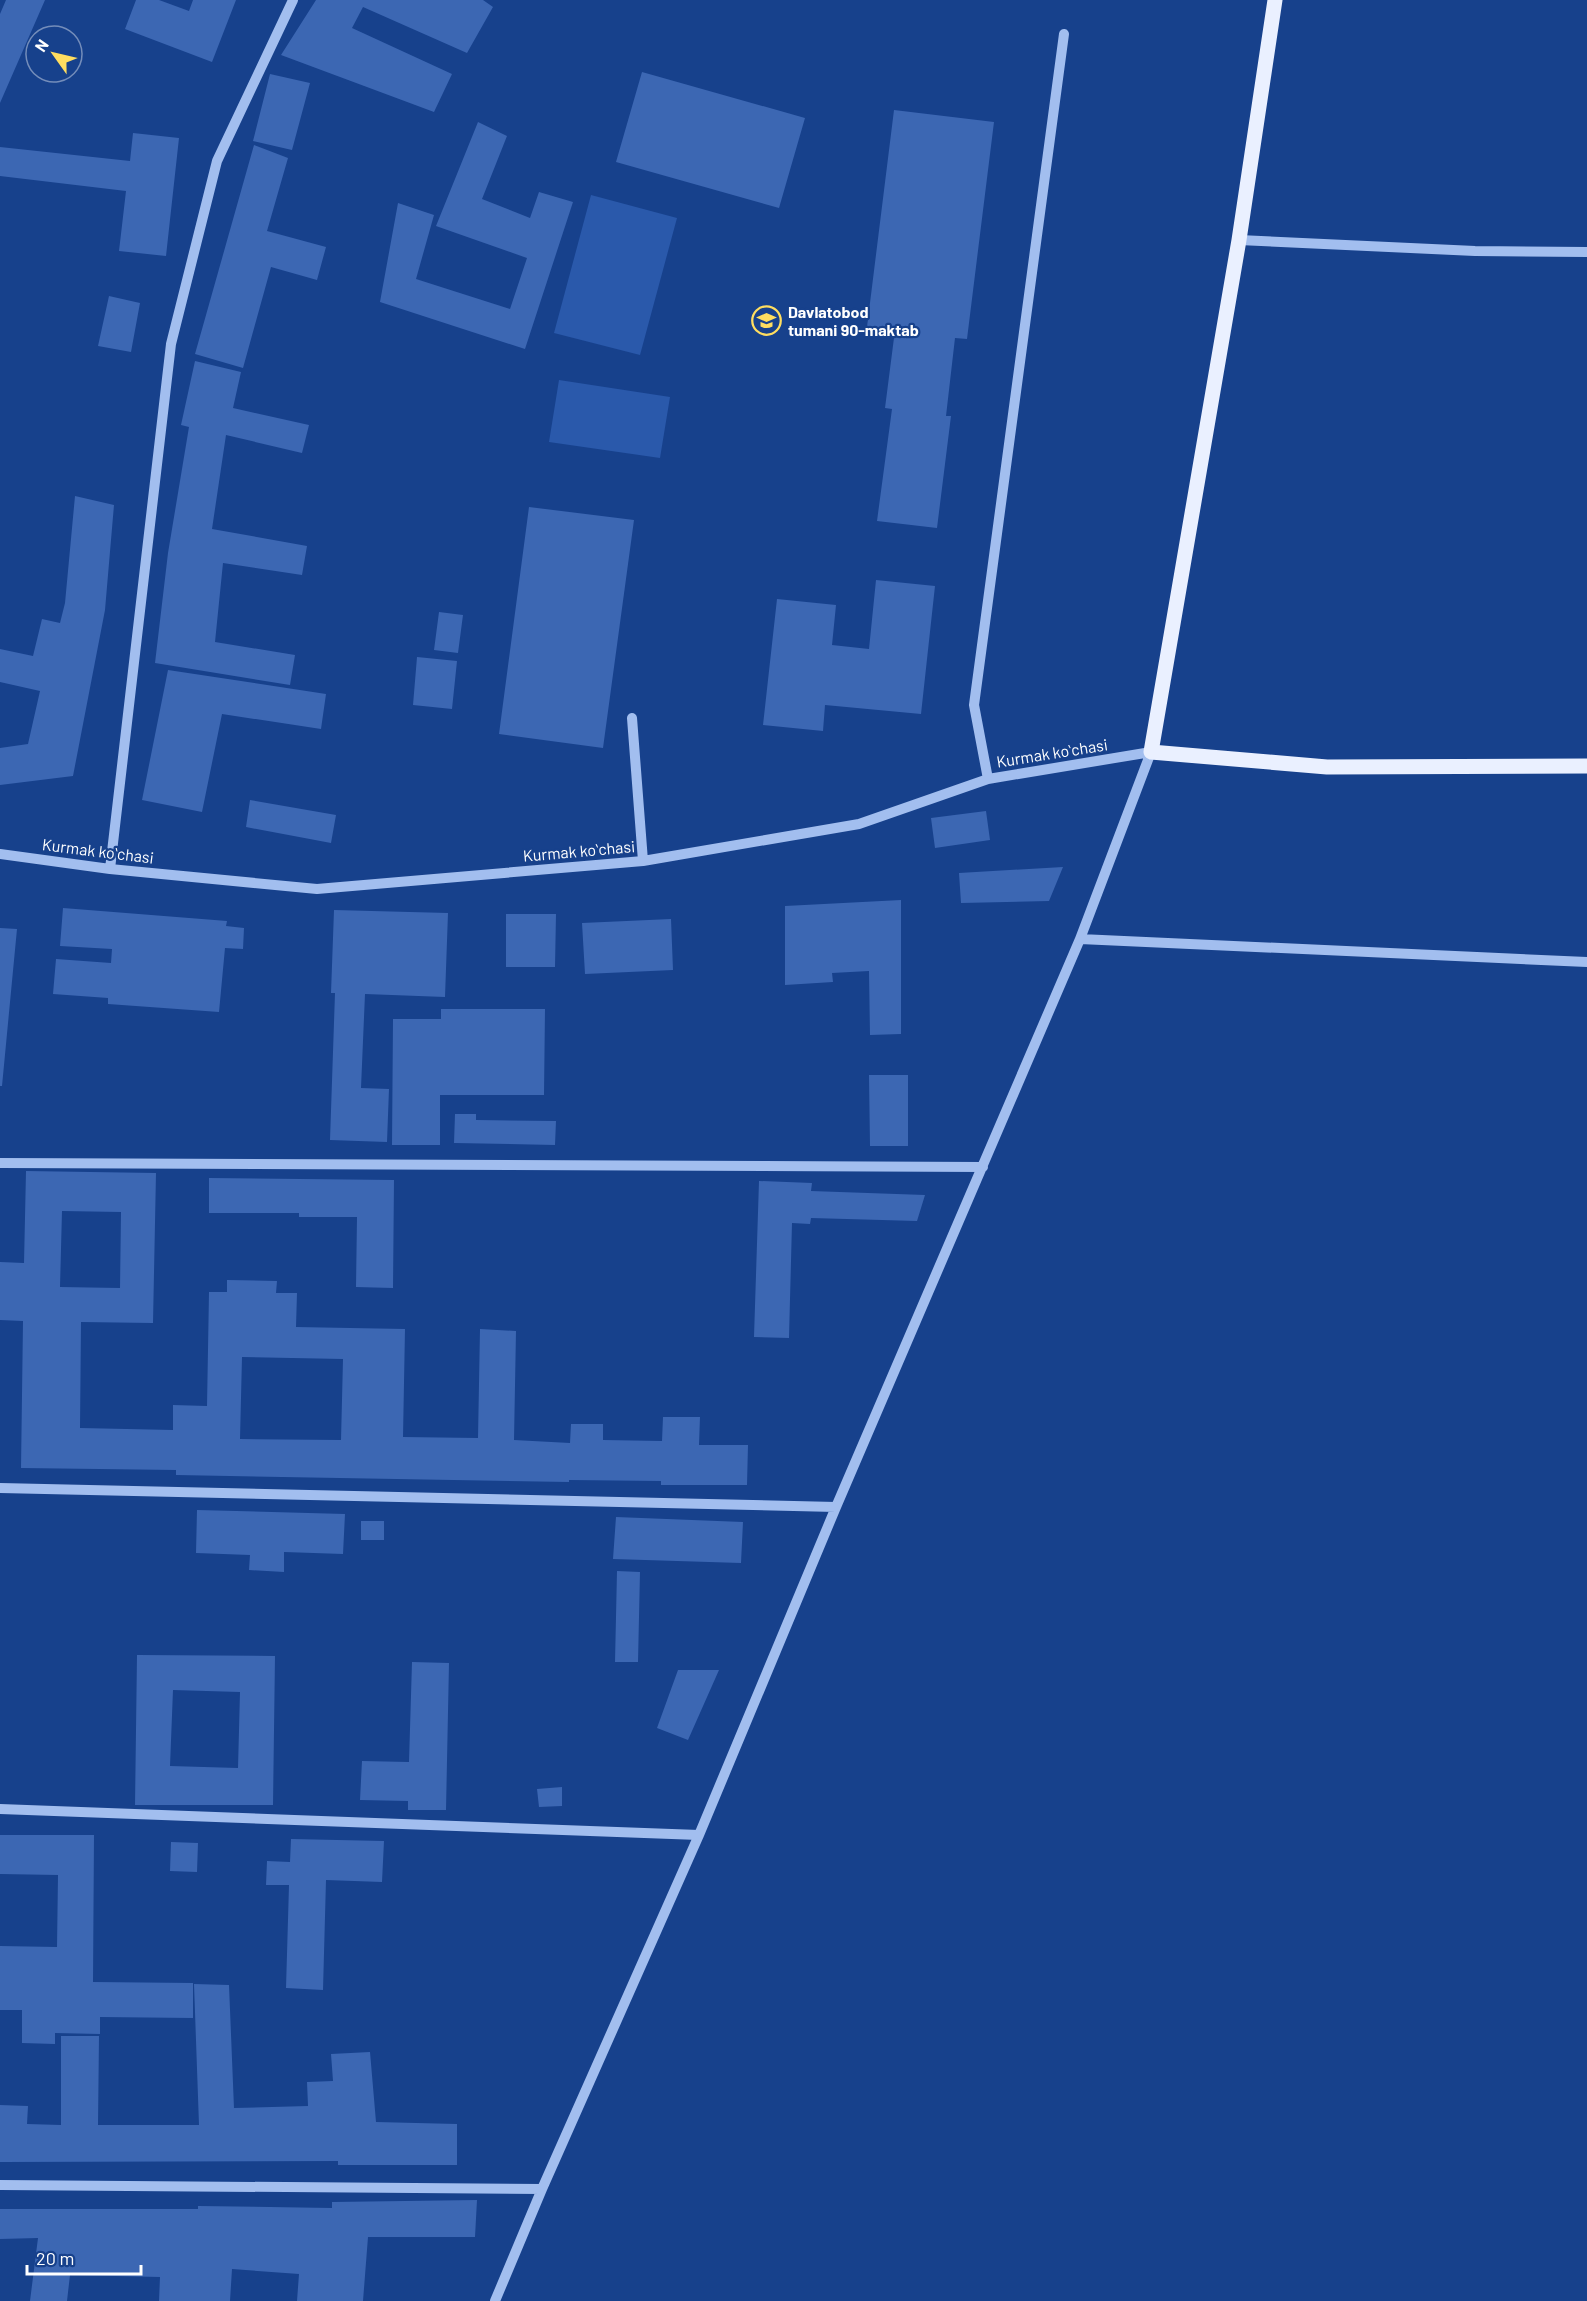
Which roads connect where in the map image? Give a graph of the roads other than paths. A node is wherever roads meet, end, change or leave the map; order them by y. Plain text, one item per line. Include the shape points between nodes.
1 (293, 0) edge
2 (1275, 0) edge
3 (1064, 34) dead end
4 (1239, 240) junction
5 (1587, 252) edge
6 (632, 718) dead end
7 (1150, 752) junction
8 (1587, 766) edge
9 (988, 779) junction
10 (0, 854) edge
11 (643, 861) junction
12 (110, 868) junction
13 (1080, 939) junction
14 (1587, 962) edge
15 (0, 1163) edge
16 (983, 1167) junction
17 (0, 1488) edge
18 (836, 1507) junction
19 (0, 1809) edge
20 (699, 1835) junction
21 (0, 2185) edge
22 (542, 2189) junction
23 (495, 2301) edge

1 - 12 street via 217,161 171,344
2 - 4 main road
3 - 9 street via 974,705
4 - 5 street via 1475,252
4 - 7 main road
6 - 11 street
7 - 8 main road via 1326,767
7 - 9 street, Kurmak koʻchasi
7 - 13 street
9 - 11 street, Kurmak koʻchasi via 859,824
10 - 12 street, Kurmak koʻchasi
11 - 12 street, Kurmak koʻchasi via 317,889
13 - 14 street
13 - 16 street
15 - 16 street
16 - 18 street
17 - 18 street
18 - 20 street
19 - 20 street
20 - 22 street
21 - 22 street
22 - 23 street

